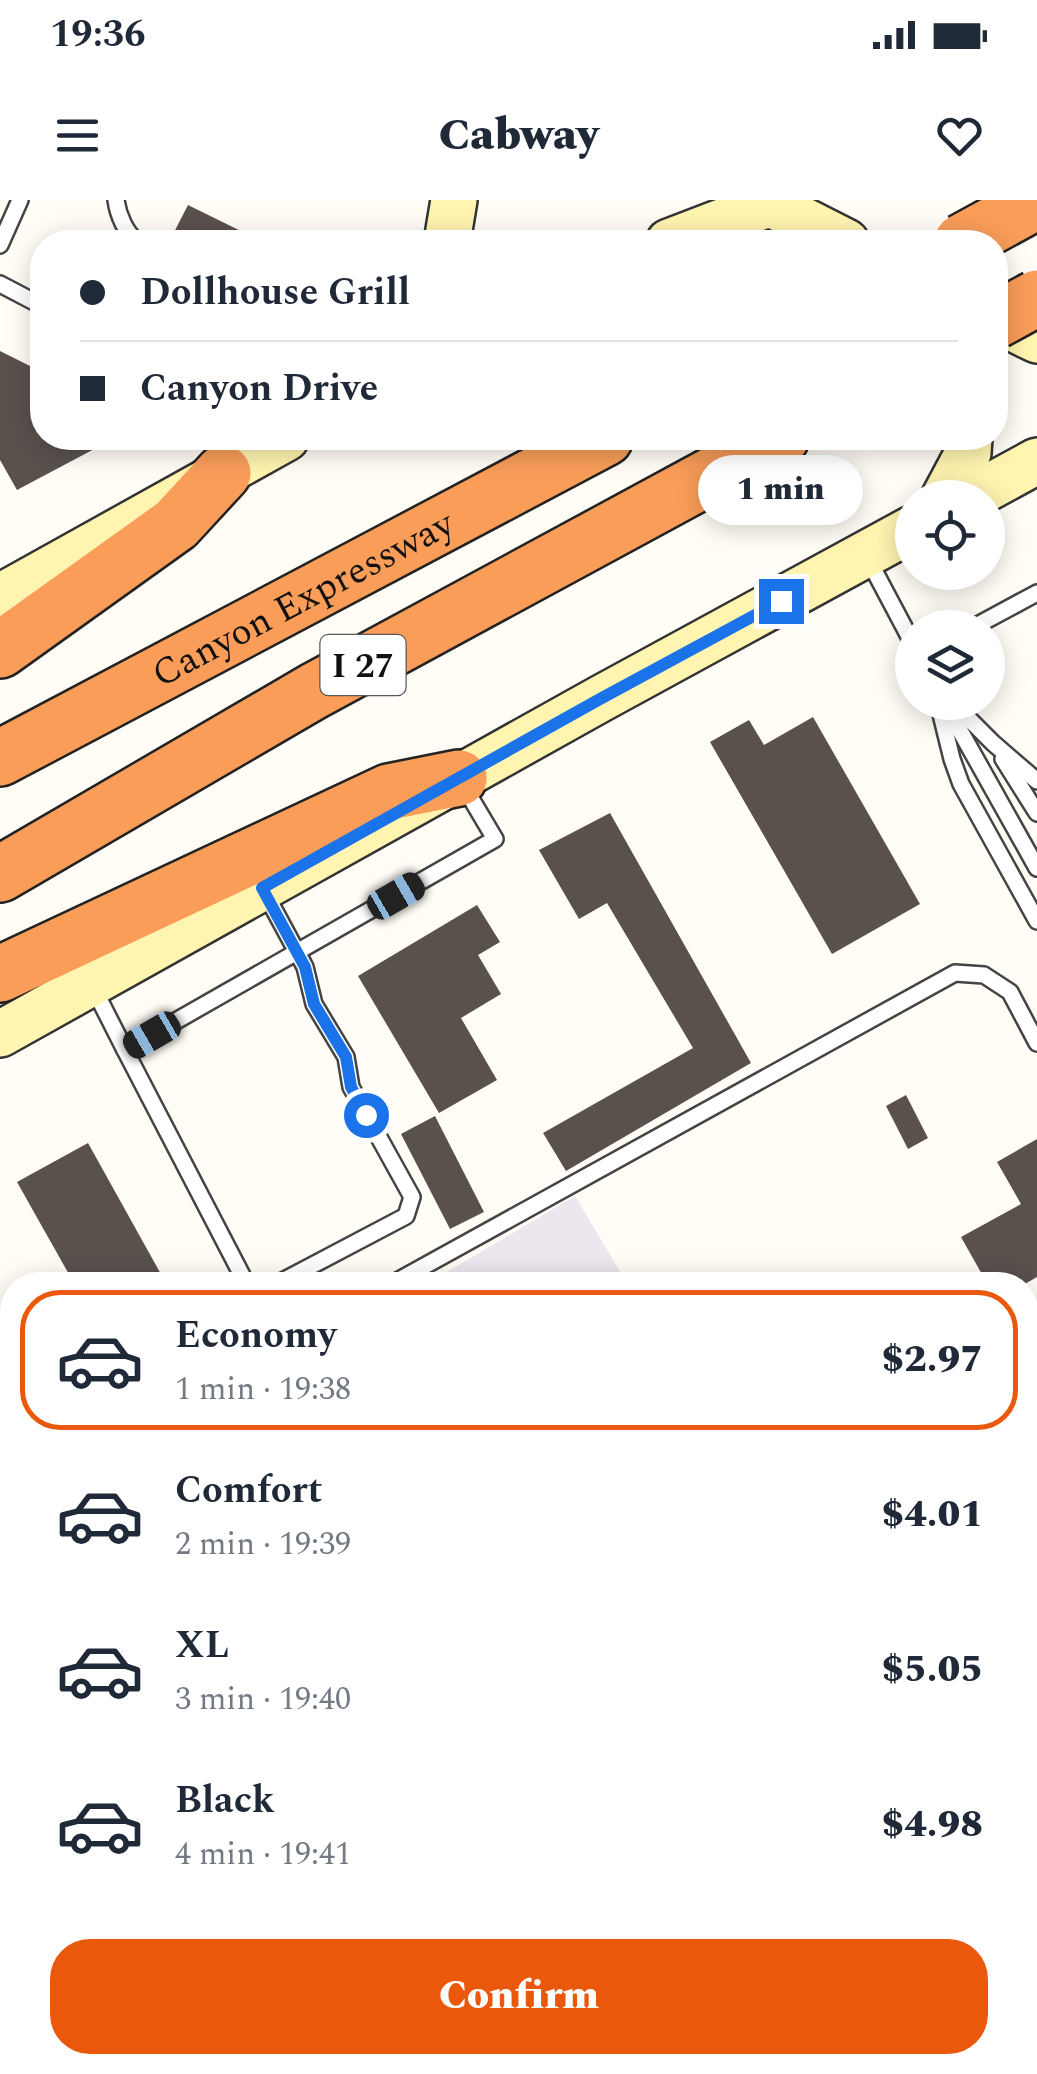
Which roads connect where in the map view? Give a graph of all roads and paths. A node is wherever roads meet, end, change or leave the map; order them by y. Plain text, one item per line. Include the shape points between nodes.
1 (20, 200) edge
2 (116, 200) edge
3 (454, 200) edge
4 (771, 201) edge
5 (1035, 201) edge
6 (128, 230) edge
7 (449, 230) edge
8 (699, 230) edge
9 (824, 230) edge
10 (983, 230) edge
11 (0, 245) edge
12 (0, 284) edge
13 (1037, 298) edge
14 (30, 300) edge
15 (1008, 313) edge
16 (1008, 326) edge
17 (1037, 340) edge
18 (257, 450) edge
19 (582, 450) edge
20 (758, 450) edge
21 (968, 450) edge
22 (1037, 460) edge
23 (954, 480) edge
24 (1001, 480) edge
25 (895, 539) edge
26 (866, 555) junction
27 (1037, 592) edge
28 (0, 598) edge
29 (896, 610) edge
30 (1004, 610) edge
31 (0, 650) edge
32 (947, 720) edge
33 (955, 720) edge
34 (966, 720) edge
35 (993, 744) junction
36 (0, 758) edge
37 (459, 778) junction
38 (1037, 781) edge
39 (1037, 813) edge
40 (1037, 868) edge
41 (0, 874) edge
42 (262, 888) junction
43 (1037, 922) edge
44 (297, 952) junction
45 (0, 974) edge
46 (91, 983) junction
47 (0, 1034) edge
48 (1037, 1043) edge
49 (125, 1050) junction
50 (240, 1272) edge
51 (300, 1272) edge
52 (414, 1272) edge

1 - 11 lane
2 - 6 lane
3 - 7 main road
4 - 8 main road
4 - 9 main road
5 - 10 highway, bridge
12 - 14 lane
13 - 15 highway, bridge
16 - 17 main road
18 - 28 main road
18 - 31 highway via 176,524
19 - 36 highway, Canyon Expressway / I 27
20 - 41 highway, I 27 via 314,691
21 - 23 main road
22 - 24 main road
25 - 26 main road
26 - 29 lane
26 - 37 main road
27 - 30 lane
32 - 43 lane via 961,784
33 - 40 lane
34 - 35 lane
35 - 38 lane
35 - 39 lane
37 - 42 main road
37 - 44 lane via 495,839
37 - 45 highway via 388,792
42 - 44 lane
42 - 46 main road
44 - 49 lane
44 - 51 lane via 314,1004 346,1057 351,1087 412,1197 406,1216
46 - 47 main road
46 - 49 lane
48 - 52 lane via 1010,992 984,975 954,974
49 - 50 lane

